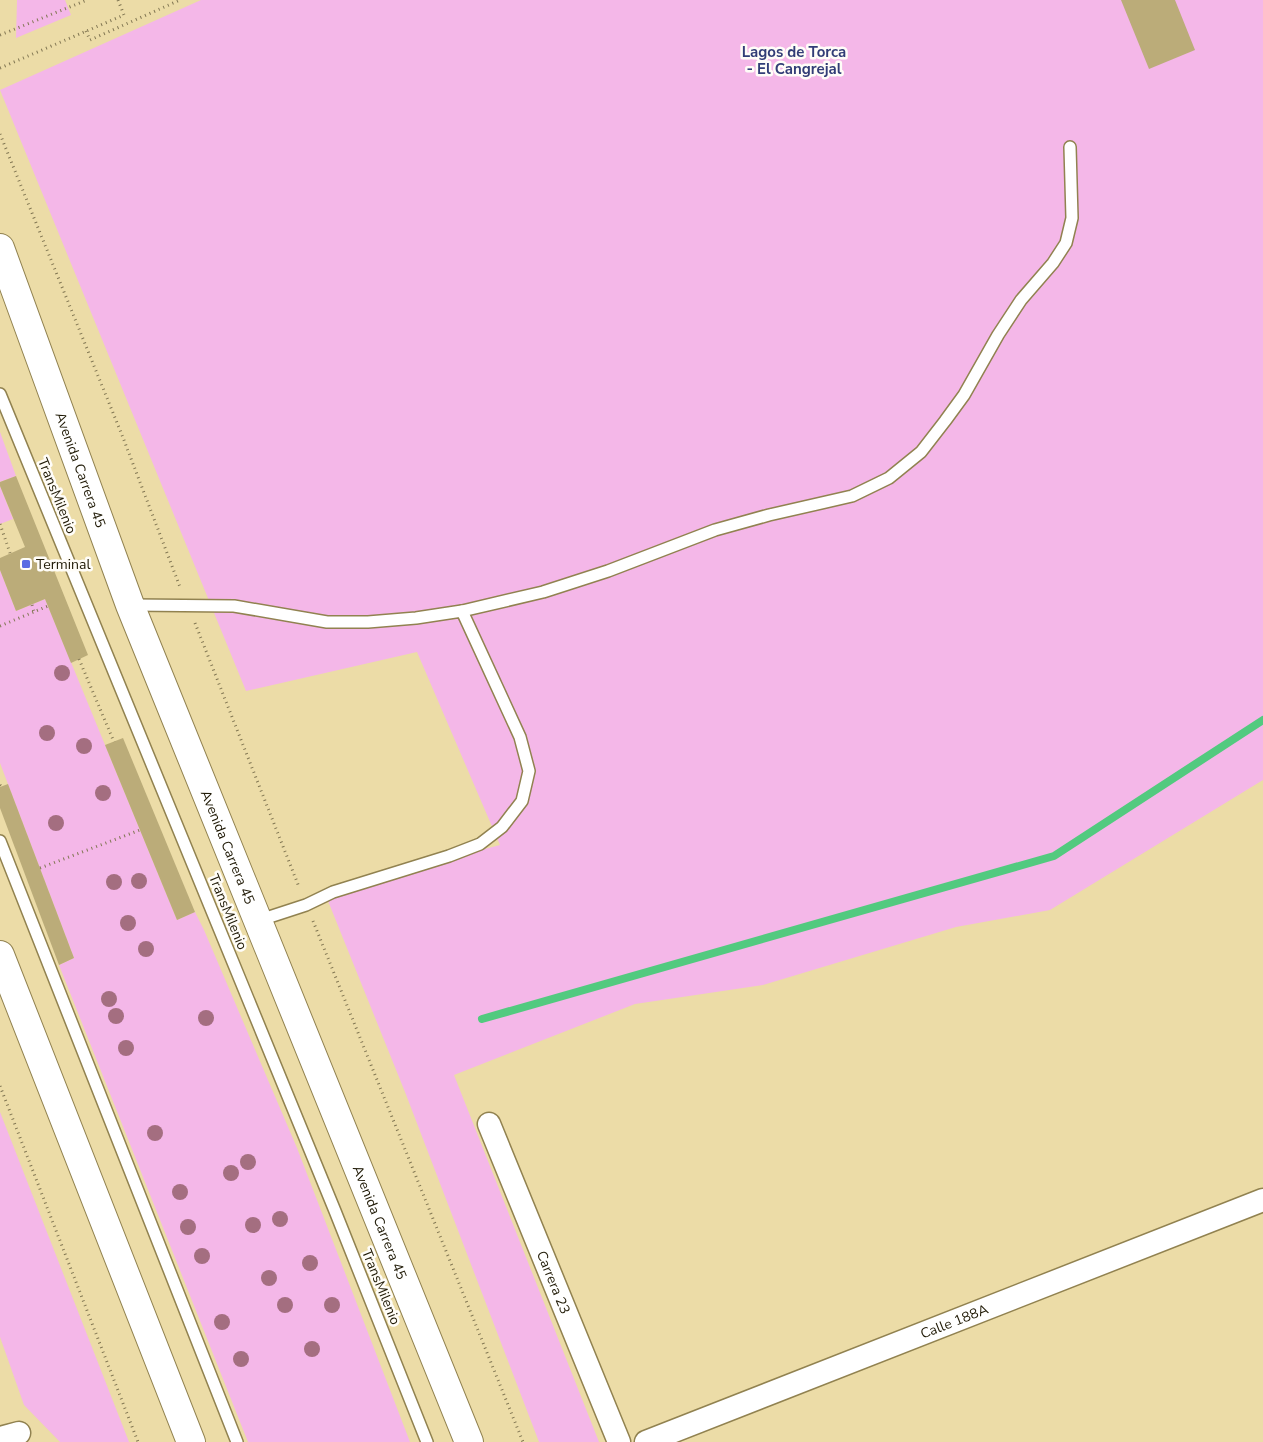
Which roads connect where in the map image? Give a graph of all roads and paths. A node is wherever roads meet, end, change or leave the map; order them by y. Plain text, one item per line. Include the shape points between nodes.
1 (87, 0) edge
2 (118, 0) edge
3 (180, 0) edge
4 (86, 31) junction
5 (0, 35) edge
6 (0, 68) edge
7 (0, 134) edge
8 (1070, 147) dead end
9 (3, 260) edge
10 (0, 394) edge
11 (0, 524) edge
12 (10, 553) dead end
13 (32, 605) dead end
14 (130, 605) junction
15 (187, 605) junction
16 (48, 606) dead end
17 (462, 611) junction
18 (34, 612) junction
19 (0, 626) edge
20 (79, 659) dead end
21 (114, 742) dead end
22 (140, 830) dead end
23 (0, 841) edge
24 (40, 868) dead end
25 (306, 905) junction
26 (258, 921) junction
27 (0, 955) edge
28 (8, 995) edge
29 (0, 1086) edge
30 (489, 1124) dead end
31 (1263, 1200) edge
32 (138, 1442) edge
33 (191, 1442) edge
34 (237, 1442) edge
35 (427, 1442) edge
36 (470, 1442) edge
37 (523, 1442) edge
38 (619, 1442) edge
39 (646, 1442) edge

1 - 5 path
2 - 4 path via 124,15
3 - 4 path via 90,40
4 - 6 path
7 - 15 path
8 - 17 lane via 1072,218 1066,243 1017,307 945,421 921,452 889,478 852,496 715,530 543,592
9 - 14 highway, Avenida Carrera 45
10 - 35 lane, TransMilenio
11 - 12 path
13 - 18 path
14 - 15 lane
14 - 26 highway, Avenida Carrera 45
15 - 17 lane via 234,606 327,622 368,622
15 - 25 path
16 - 18 path
17 - 25 lane via 520,737 529,771 522,801 502,827 480,844 333,892
18 - 19 path
20 - 21 path
22 - 24 path
23 - 34 lane
25 - 26 lane
25 - 37 path
26 - 36 highway, Avenida Carrera 45
27 - 28 highway
28 - 33 highway
29 - 32 path
30 - 38 street, Carrera 23
31 - 39 street, Calle 188A via 973,1322

